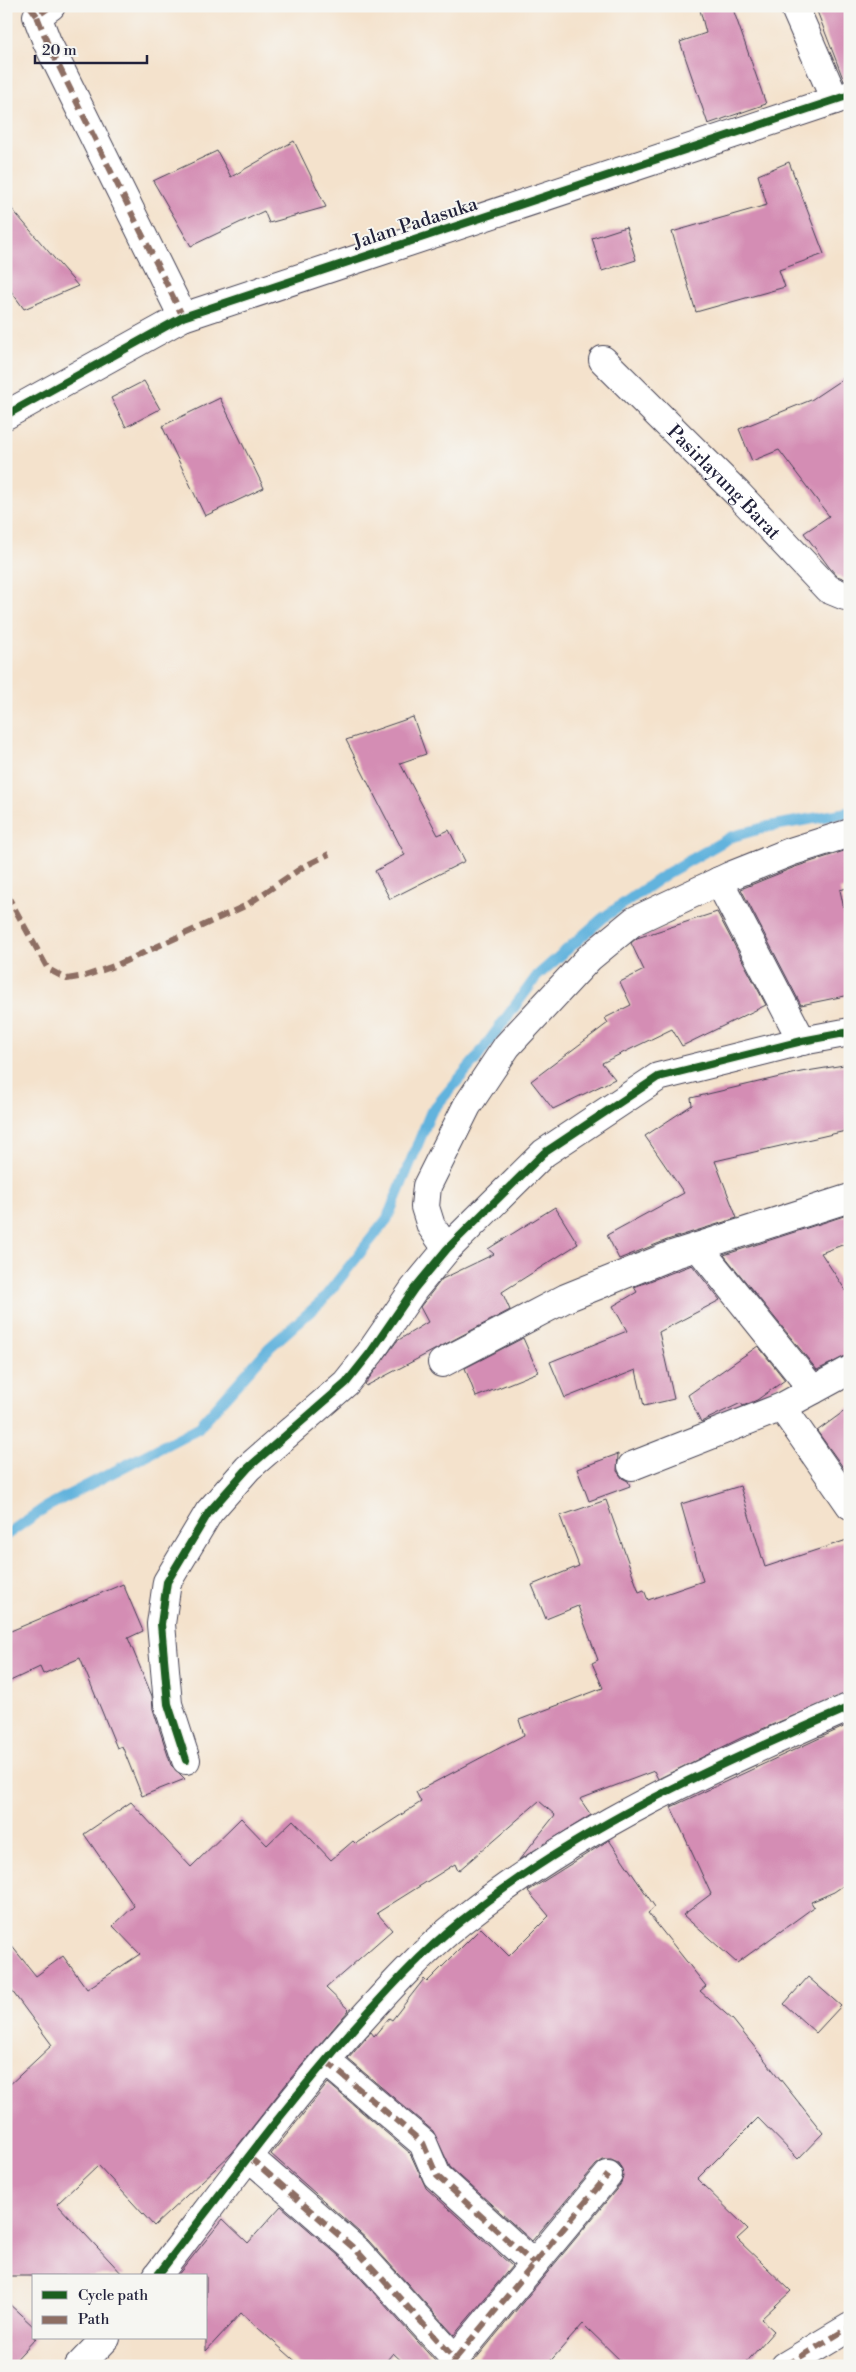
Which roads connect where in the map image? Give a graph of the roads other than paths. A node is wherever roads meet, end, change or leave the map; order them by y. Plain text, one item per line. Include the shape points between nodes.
1 (794, 6) edge
2 (39, 10) edge
3 (843, 97) edge
4 (183, 317) junction
5 (603, 360) dead end
6 (6, 415) edge
7 (850, 596) edge
8 (850, 834) edge
9 (719, 881) junction
10 (850, 1032) edge
11 (802, 1041) junction
12 (850, 1198) edge
13 (698, 1247) junction
14 (447, 1249) junction
15 (442, 1363) dead end
16 (850, 1370) edge
17 (813, 1390) junction
18 (782, 1407) junction
19 (632, 1466) dead end
20 (850, 1505) edge
21 (850, 1706) edge
22 (186, 1760) dead end
23 (326, 2060) junction
24 (249, 2157) junction
25 (608, 2175) dead end
26 (534, 2264) junction
27 (159, 2274) edge
28 (850, 2327) edge
29 (104, 2340) edge
30 (453, 2363) edge
31 (79, 2366) edge
32 (784, 2366) edge

1 - 3 street
2 - 4 street via 64,79
3 - 4 street, Jalan Padasuka
4 - 6 street, Jalan Padasuka
5 - 7 street, Pasirlayung Barat via 828,589
8 - 9 street via 790,852
9 - 11 street
9 - 14 street via 634,921 590,958 507,1046 467,1106 427,1186 425,1207 431,1226
10 - 11 street
11 - 14 street via 658,1077 544,1153
12 - 13 street
13 - 15 street via 566,1298
13 - 17 street
14 - 22 street via 414,1288 346,1383 248,1468 209,1512 167,1582 161,1624 168,1704
16 - 17 street
17 - 18 street
18 - 19 street
18 - 20 street
21 - 23 street via 714,1766 624,1813 531,1870 453,1928 390,1988
23 - 24 street
23 - 26 street via 423,2143 437,2176
24 - 27 street
24 - 30 street via 357,2251
25 - 26 street
26 - 30 street
28 - 32 street
29 - 31 street

